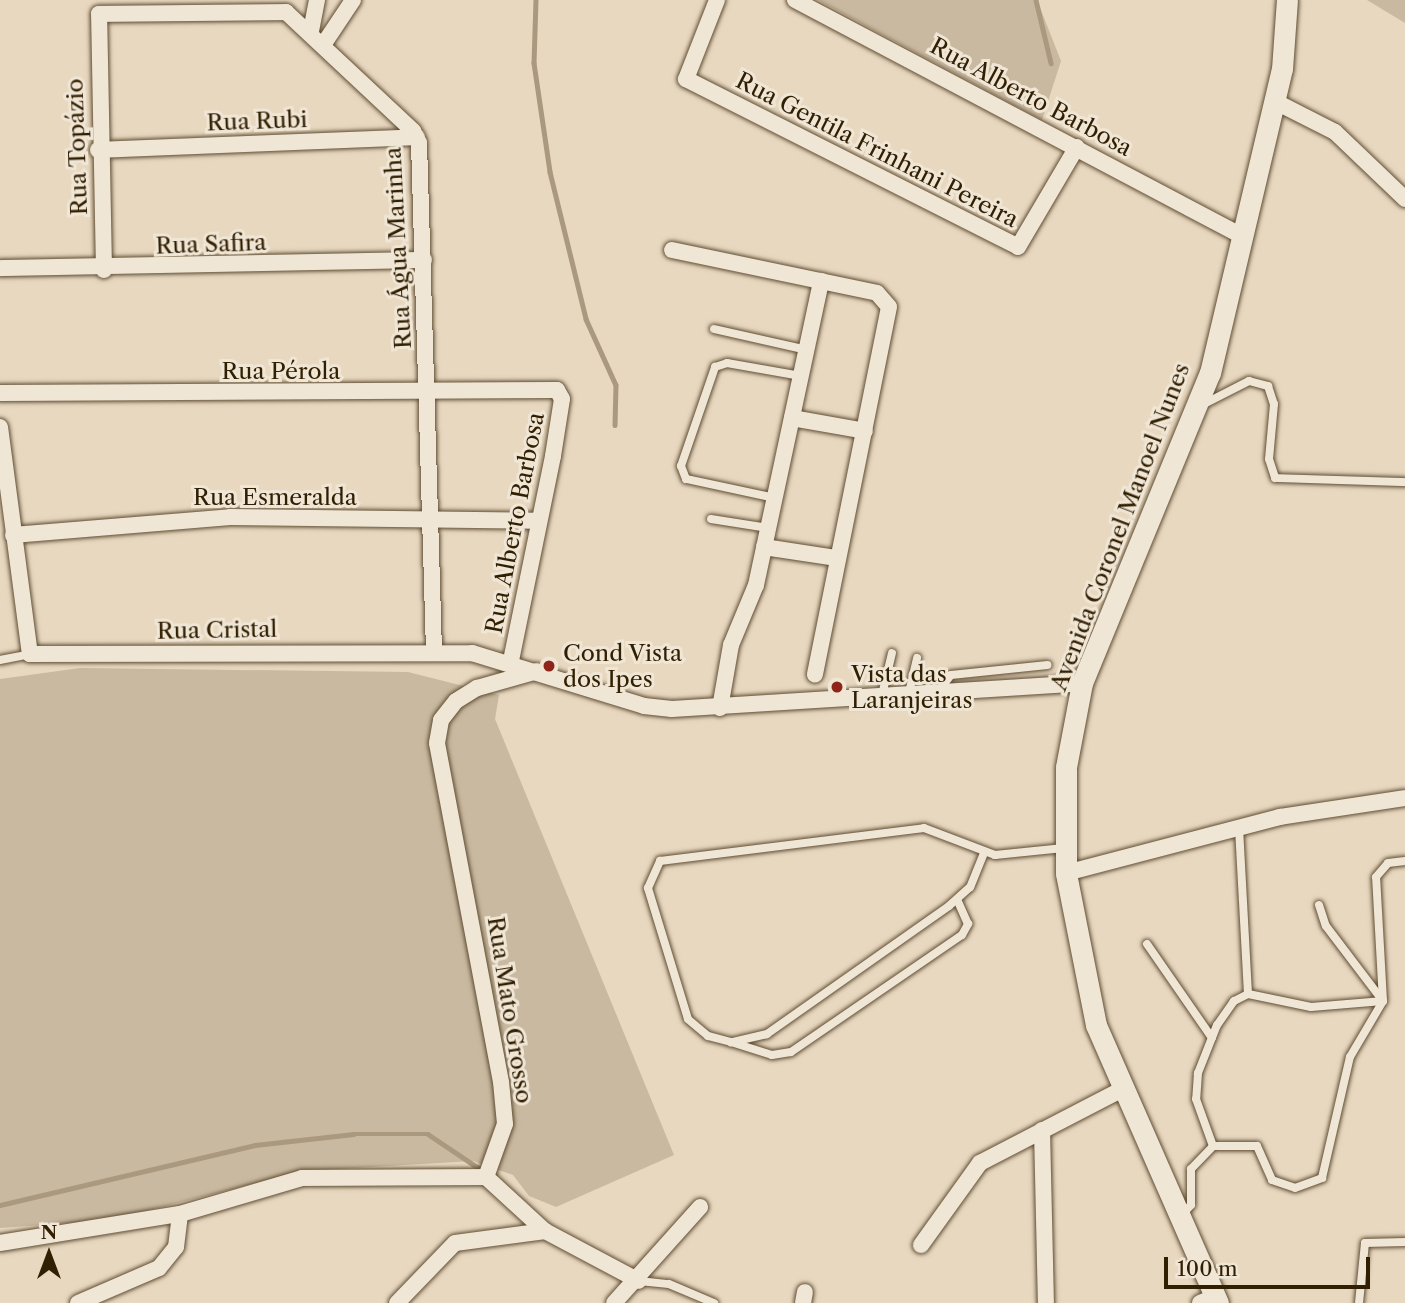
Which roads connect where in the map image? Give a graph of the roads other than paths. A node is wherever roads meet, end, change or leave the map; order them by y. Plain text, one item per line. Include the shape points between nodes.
1 (317, 0) edge
2 (353, 0) edge
3 (717, 0) edge
4 (1287, 0) edge
5 (798, 1) edge
6 (198, 4) edge
7 (96, 23) joint
8 (311, 32) junction
9 (323, 45) junction
10 (1276, 102) junction
11 (417, 137) junction
12 (1077, 147) junction
13 (98, 150) junction
14 (1405, 199) edge
15 (1244, 237) junction
16 (673, 250) dead end
17 (424, 260) junction
18 (0, 268) edge
19 (104, 270) junction
20 (821, 281) junction
21 (714, 329) dead end
22 (807, 350) junction
23 (801, 376) junction
24 (0, 393) edge
25 (428, 394) junction
26 (561, 394) joint
27 (1198, 407) junction
28 (792, 418) junction
29 (0, 427) edge
30 (865, 431) junction
31 (1405, 482) edge
32 (775, 498) junction
33 (711, 519) dead end
34 (428, 521) junction
35 (538, 521) junction
36 (768, 528) junction
37 (13, 535) junction
38 (764, 547) junction
39 (838, 558) junction
40 (434, 650) junction
41 (892, 653) dead end
42 (30, 654) junction
43 (917, 658) dead end
44 (0, 660) edge
45 (511, 661) junction
46 (1047, 665) dead end
47 (538, 671) junction
48 (815, 675) dead end
49 (1083, 682) junction
50 (938, 691) junction
51 (909, 693) junction
52 (882, 695) junction
53 (720, 708) junction
54 (1405, 798) edge
55 (1239, 828) junction
56 (1064, 848) junction
57 (984, 853) junction
58 (1405, 861) edge
59 (1066, 873) junction
60 (957, 899) junction
61 (1320, 905) dead end
62 (1147, 944) dead end
63 (1248, 994) junction
64 (1383, 1001) junction
65 (1212, 1038) junction
66 (731, 1042) junction
67 (1121, 1090) junction
68 (1042, 1130) junction
69 (1213, 1146) junction
70 (486, 1177) junction
71 (700, 1207) dead end
72 (180, 1214) junction
73 (1180, 1216) junction
74 (545, 1231) junction
75 (1405, 1242) edge
76 (0, 1243) edge
77 (921, 1245) dead end
78 (639, 1281) junction
79 (1211, 1301) edge
80 (78, 1303) edge
81 (397, 1303) edge
82 (614, 1303) edge
83 (714, 1303) edge
84 (1046, 1303) edge
85 (1359, 1303) edge

1 - 8 street
2 - 9 street
3 - 12 street, Rua Gentila Frinhani Pereira via 686,79 1018,247
4 - 10 street, Avenida Coronel Manoel Nunes
5 - 12 street, Rua Alberto Barbosa
6 - 7 street, Rua Água Marinha via 107,11
6 - 8 street, Rua Água Marinha via 286,12
7 - 13 street, Rua Topázio
8 - 9 street, Rua Água Marinha
9 - 11 street, Rua Água Marinha
10 - 14 street via 1353,146
10 - 15 street, Avenida Coronel Manoel Nunes
11 - 13 street, Rua Rubi
11 - 17 street, Rua Água Marinha
12 - 15 street, Rua Alberto Barbosa
13 - 19 street, Rua Topázio
15 - 27 street, Avenida Coronel Manoel Nunes
16 - 20 street
17 - 19 street, Rua Safira
17 - 25 street, Rua Água Marinha
18 - 19 street, Rua Safira
20 - 22 street
20 - 30 street via 877,293 889,307
21 - 22 lane
22 - 23 street
23 - 28 street
23 - 32 lane via 727,363 715,367 681,466 686,480
24 - 25 street, Rua Pérola
25 - 26 street, Rua Pérola via 551,388
25 - 34 street, Rua Água Marinha
26 - 35 street, Rua Alberto Barbosa
27 - 31 lane via 1233,387 1259,382 1273,395 1269,459 1275,478
27 - 49 street, Avenida Coronel Manoel Nunes
28 - 30 street
28 - 32 street
29 - 37 street
30 - 39 street
32 - 36 street
33 - 36 lane
34 - 35 street, Rua Esmeralda
34 - 37 street, Rua Esmeralda via 230,517
34 - 40 street, Rua Água Marinha
35 - 45 street, Rua Alberto Barbosa
36 - 38 street
37 - 42 street
38 - 39 street
38 - 53 street via 731,645
39 - 48 street
40 - 42 street, Rua Cristal
40 - 45 street, Rua Cristal
41 - 52 lane
42 - 44 lane, Rua Cristal
43 - 51 lane
45 - 47 street, Rua Cristal
46 - 50 lane via 951,675
47 - 53 street, Rua Cristal via 644,706
47 - 70 street, Rua Mato Grosso via 477,688 456,701 441,720 438,743 501,1082 505,1124
49 - 50 street, Rua Cristal
49 - 56 street, Avenida Coronel Manoel Nunes via 1066,767
50 - 51 street, Rua Cristal
51 - 52 street, Rua Cristal
52 - 53 street, Rua Cristal
54 - 55 street
55 - 59 street
55 - 63 lane
56 - 57 lane
56 - 59 street, Avenida Coronel Manoel Nunes
57 - 60 lane via 970,887
57 - 66 lane via 957,836 924,828 660,860 649,888 688,1019 708,1035
58 - 64 lane via 1388,863 1376,877
59 - 67 street, Avenida Coronel Manoel Nunes via 1096,1025
60 - 66 lane via 767,1034
60 - 66 lane via 968,924 962,935 791,1052 772,1055
61 - 64 lane via 1325,926
62 - 65 lane
63 - 64 lane via 1311,1007
63 - 65 lane via 1234,1001
64 - 69 lane via 1350,1057 1322,1178 1295,1188 1272,1180 1257,1146
65 - 69 lane via 1196,1099
67 - 68 street
67 - 73 street, Avenida Coronel Manoel Nunes
68 - 77 street via 970,1170
68 - 84 street
69 - 73 lane via 1191,1169 1191,1208
70 - 72 street via 302,1178
70 - 74 street
71 - 78 street
72 - 76 street
72 - 80 street via 176,1247 159,1268
73 - 79 street, Avenida Coronel Manoel Nunes
74 - 78 street
74 - 81 street via 455,1242
75 - 85 lane via 1365,1243
78 - 82 street
78 - 83 lane via 669,1284

